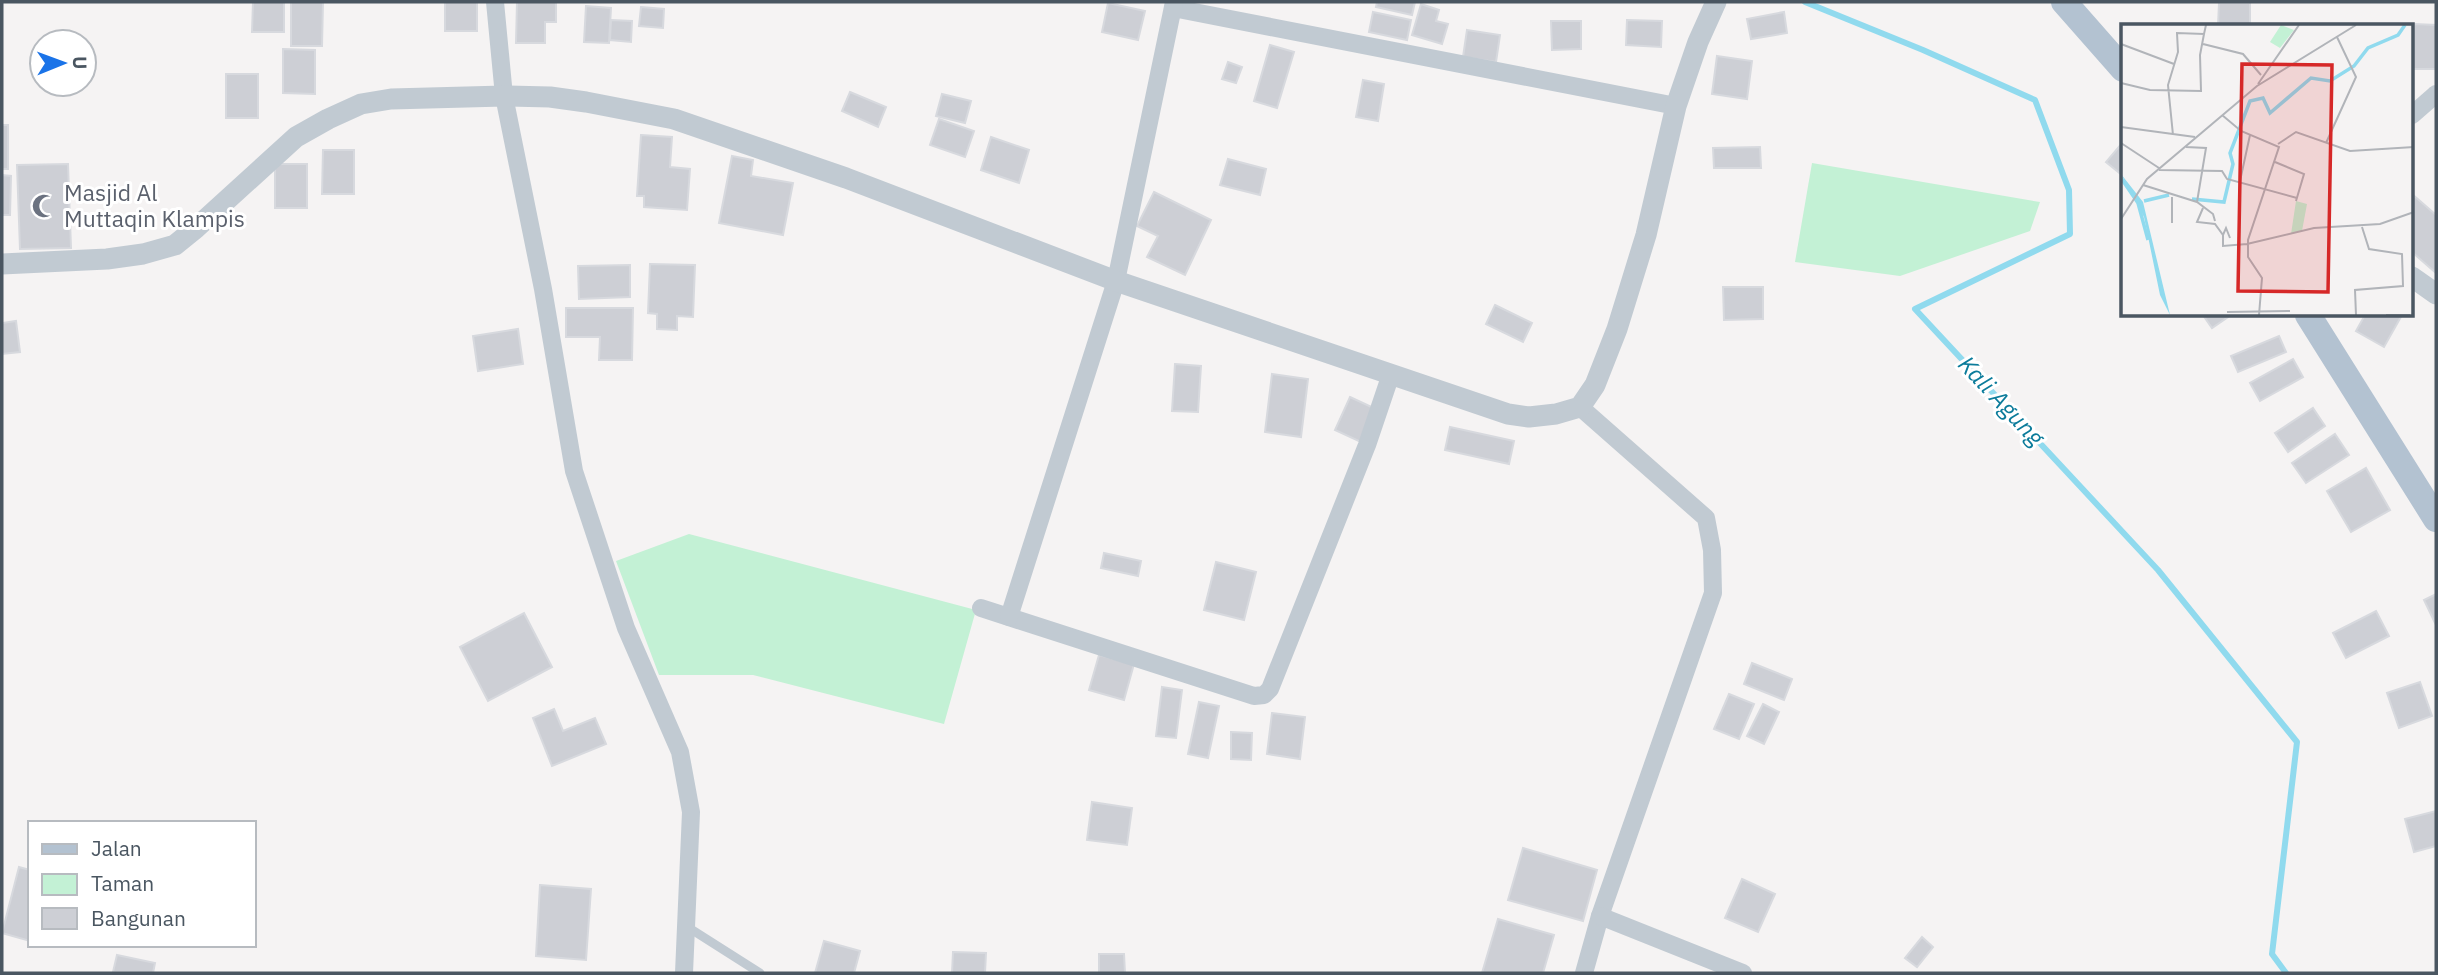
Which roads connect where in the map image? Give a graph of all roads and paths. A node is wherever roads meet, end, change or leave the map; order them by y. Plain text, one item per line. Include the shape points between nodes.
1 (495, 2) edge
2 (1716, 2) edge
3 (2064, 2) edge
4 (1173, 5) edge
5 (2121, 67) edge
6 (2436, 94) edge
7 (505, 96) junction
8 (1676, 106) junction
9 (2414, 113) edge
10 (2, 264) edge
11 (2414, 278) edge
12 (1116, 281) junction
13 (2436, 295) edge
14 (2309, 317) edge
15 (1391, 374) junction
16 (1580, 407) junction
17 (2436, 519) edge
18 (981, 608) dead end
19 (1009, 617) junction
20 (1600, 916) junction
21 (684, 925) junction
22 (684, 973) edge
23 (760, 973) edge
24 (1584, 973) edge
25 (1743, 973) edge

1 - 7 street
2 - 8 street
3 - 5 main road
4 - 8 street
4 - 12 street
6 - 9 street
7 - 10 street via 361,104 296,137 175,245 107,259
7 - 12 street via 586,102 674,119 846,178
7 - 21 street via 574,471 625,628 680,752 691,812
8 - 16 street via 1646,235 1617,329 1595,385
11 - 13 street
12 - 15 street
12 - 19 street
14 - 17 main road
15 - 16 street via 1508,414 1529,417
15 - 19 street via 1367,445 1264,695 1254,696
16 - 20 street via 1706,518 1712,550 1713,593
18 - 19 street
20 - 24 street
20 - 25 street
21 - 22 street
21 - 23 lane

